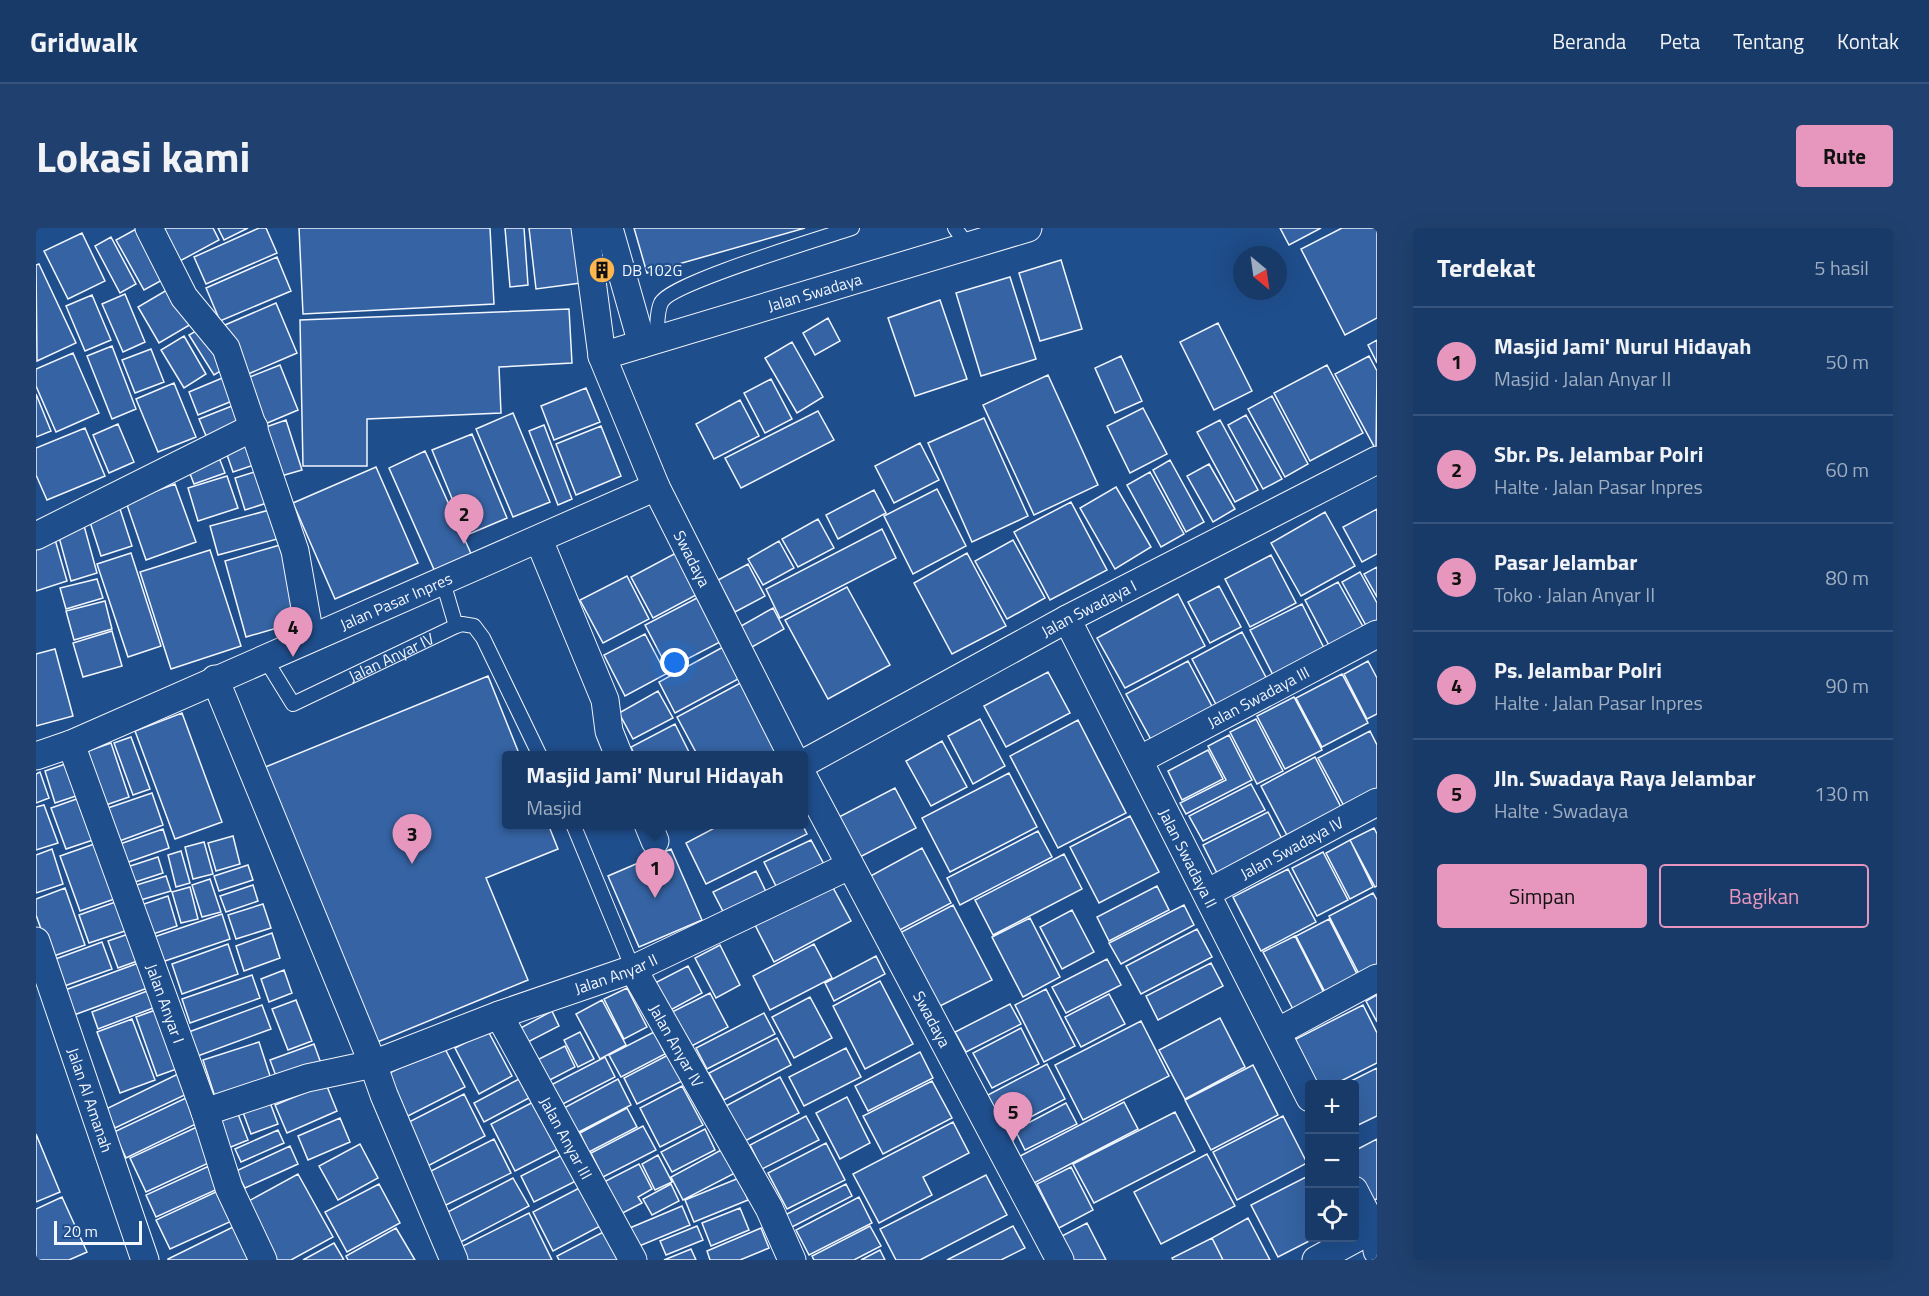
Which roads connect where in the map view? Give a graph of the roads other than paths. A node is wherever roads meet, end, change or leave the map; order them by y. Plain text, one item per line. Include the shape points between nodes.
1 (149, 228) edge
2 (585, 228) edge
3 (609, 228) edge
4 (852, 228) edge
5 (1028, 228) edge
6 (962, 237) edge
7 (649, 342) junction
8 (602, 356) junction
9 (254, 427) junction
10 (1377, 460) edge
11 (656, 487) junction
12 (36, 536) edge
13 (539, 540) junction
14 (443, 582) junction
15 (1067, 619) junction
16 (456, 626) junction
17 (1377, 634) edge
18 (310, 636) junction
19 (264, 657) junction
20 (215, 679) junction
21 (70, 744) junction
22 (538, 751) edge
23 (617, 751) edge
24 (789, 751) edge
25 (36, 756) edge
26 (1139, 760) junction
27 (808, 761) edge
28 (808, 786) edge
29 (1377, 802) edge
30 (575, 829) edge
31 (849, 866) junction
32 (1207, 893) junction
33 (36, 941) edge
34 (633, 969) junction
35 (1377, 978) edge
36 (499, 1015) junction
37 (1277, 1032) junction
38 (373, 1064) junction
39 (1305, 1088) edge
40 (205, 1113) junction
41 (1359, 1200) edge
42 (1376, 1236) edge
43 (145, 1260) edge
44 (263, 1260) edge
45 (454, 1260) edge
46 (633, 1260) edge
47 (792, 1260) edge
48 (1060, 1260) edge
49 (1316, 1260) edge

1 - 9 street via 184,297 225,348
2 - 8 street, Swadaya
3 - 7 street
4 - 7 lane via 695,281 667,296 660,304
5 - 6 street, Jalan Swadaya
6 - 7 street, Jalan Swadaya
7 - 8 street, Jalan Swadaya
8 - 11 street, Swadaya
9 - 12 street
9 - 18 street via 295,551
10 - 15 street, Jalan Swadaya I
11 - 13 street, Jalan Pasar Inpres
11 - 24 street, Swadaya
13 - 14 street, Jalan Pasar Inpres
13 - 23 street via 605,700 609,731
14 - 16 lane
14 - 18 street, Jalan Pasar Inpres
15 - 26 street, Jalan Swadaya II
15 - 27 street, Jalan Swadaya I
16 - 19 lane, Jalan Anyar IV via 293,704
16 - 22 lane via 474,626 483,638
17 - 26 street, Jalan Swadaya III
18 - 19 street, Jalan Pasar Inpres
19 - 20 street, Jalan Pasar Inpres
20 - 21 street, Jalan Pasar Inpres
20 - 38 street
21 - 25 street, Jalan Pasar Inpres
21 - 40 street, Jalan Anyar I
26 - 32 street, Jalan Swadaya II
28 - 31 street, Swadaya
29 - 32 street, Jalan Swadaya IV
30 - 34 lane, Jalan Anyar IV
31 - 34 street, Jalan Anyar II
31 - 48 street, Swadaya
32 - 37 street, Jalan Swadaya II
33 - 43 street, Jalan Al Amanah
34 - 36 street, Jalan Anyar II
34 - 47 street, Jalan Anyar IV via 769,1208
35 - 37 street
36 - 38 street, Jalan Anyar II
36 - 46 street, Jalan Anyar III
37 - 39 street, Jalan Swadaya II
38 - 40 street, Jalan Anyar II via 307,1078
38 - 45 street
40 - 44 street, Jalan Anyar I via 229,1188
41 - 42 street
42 - 49 street

